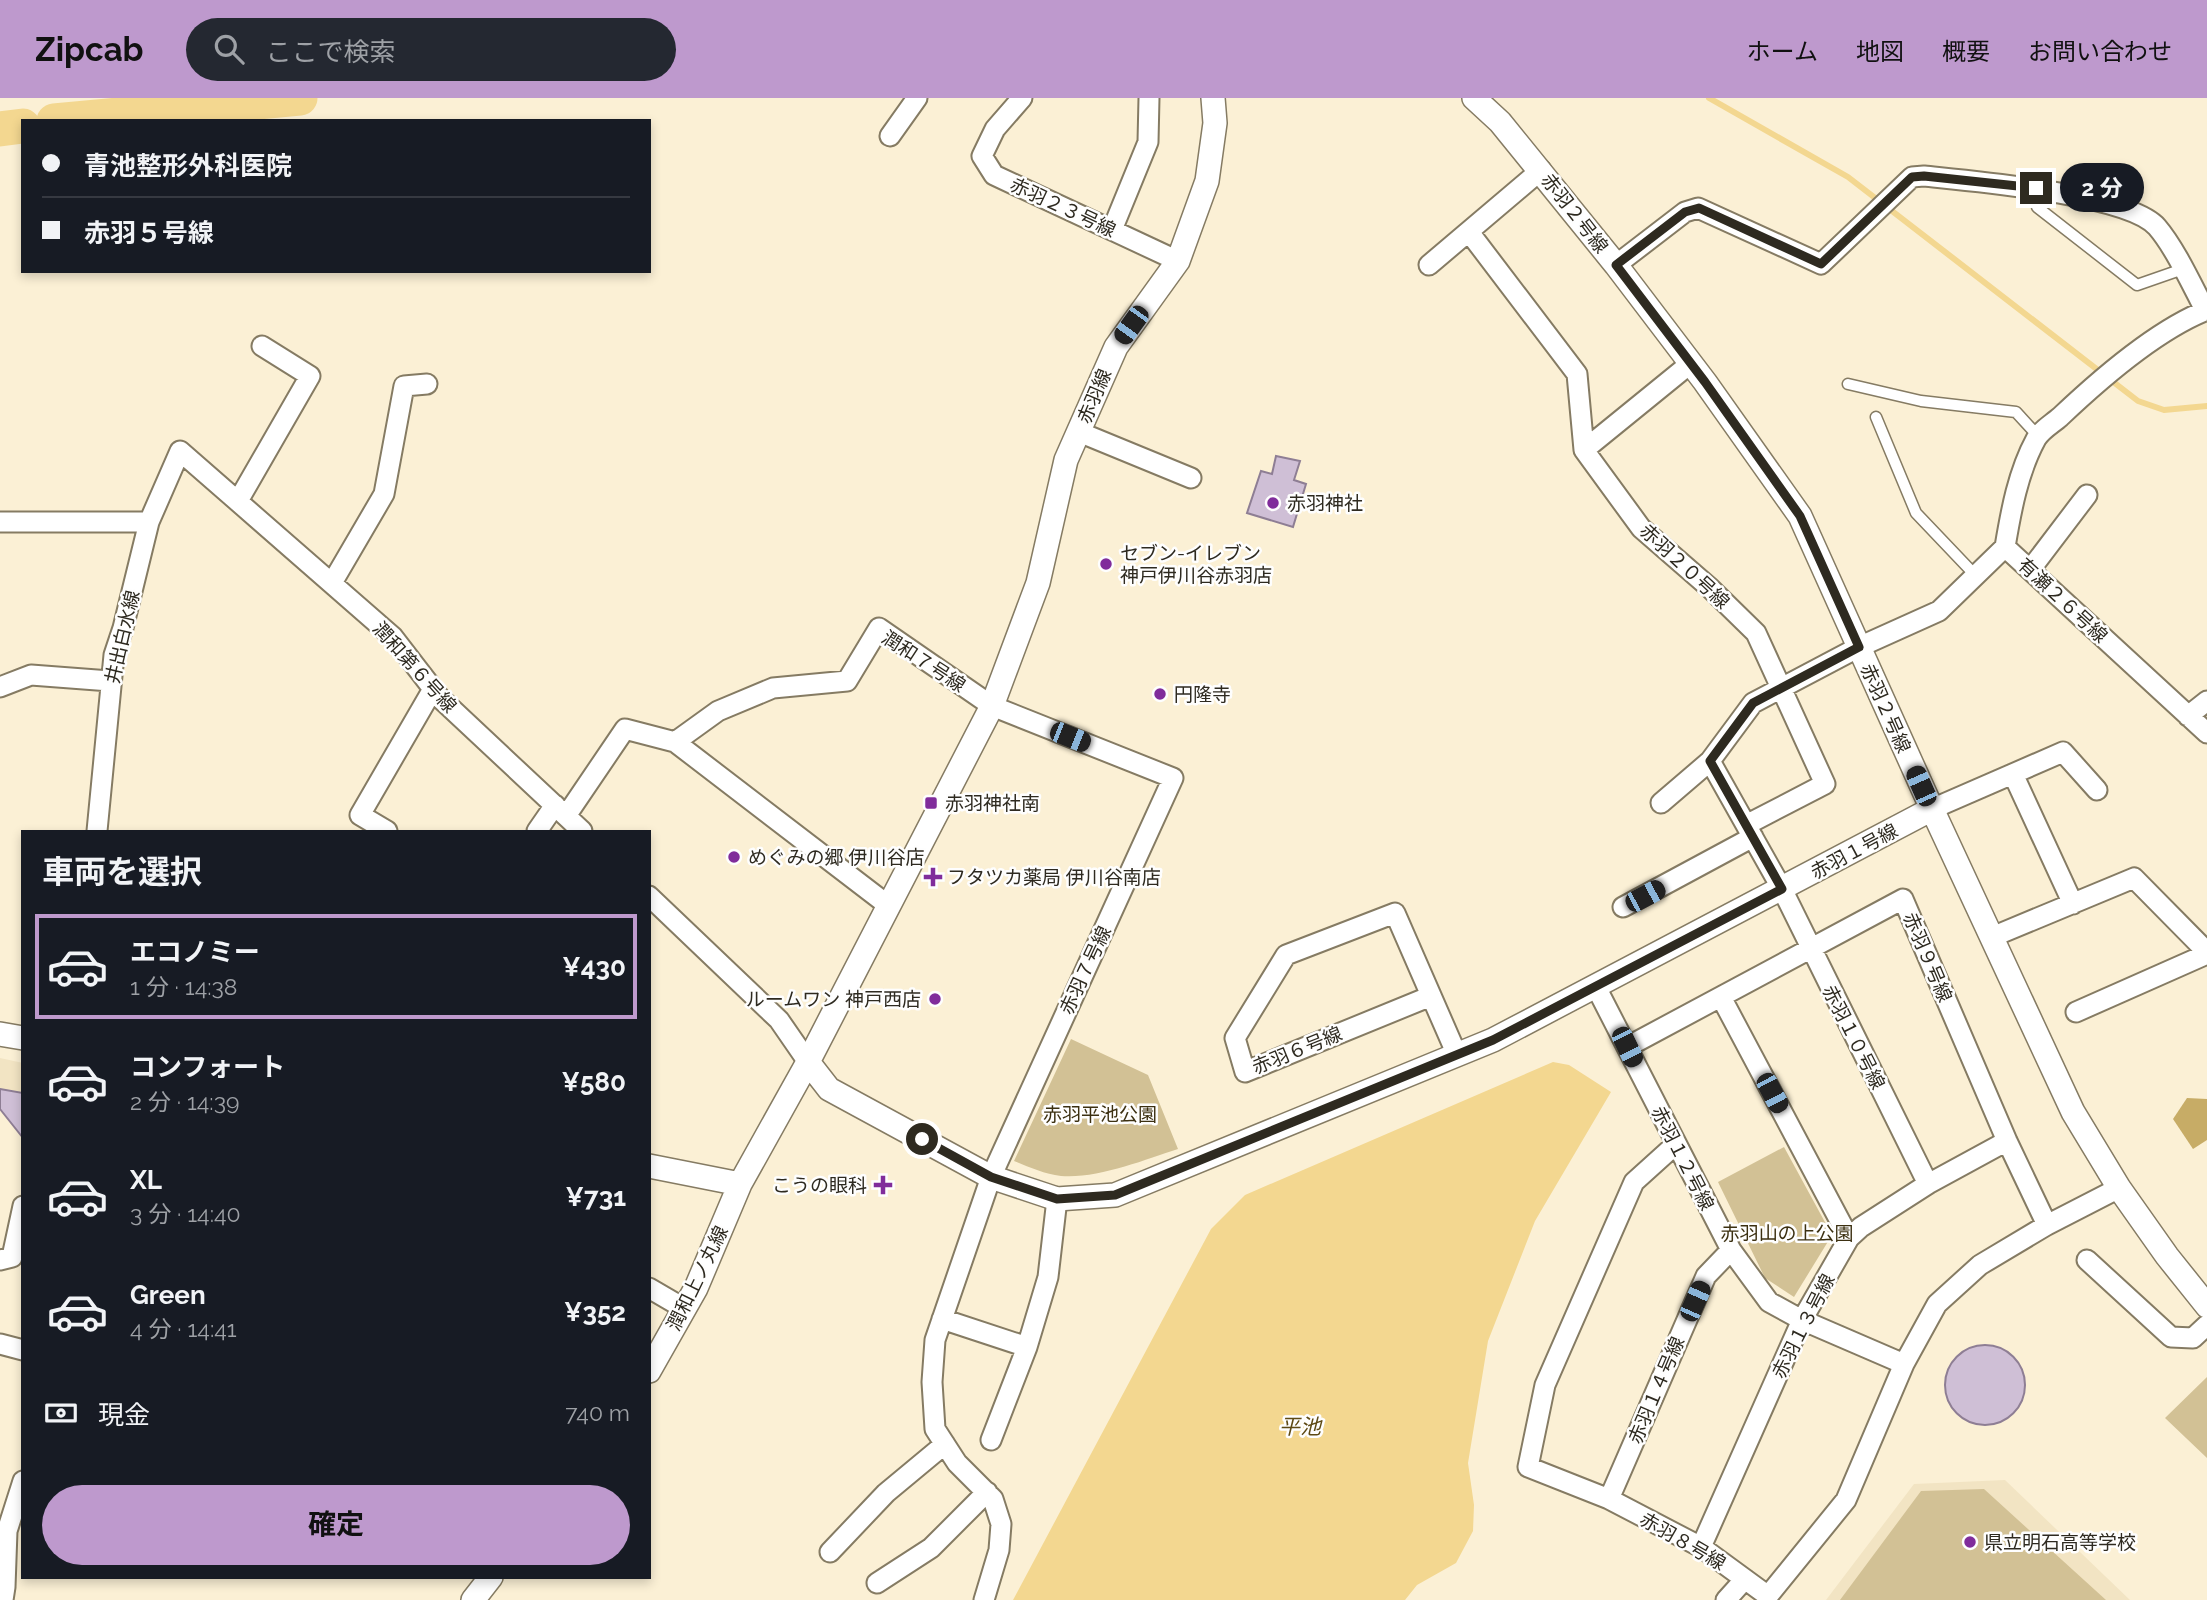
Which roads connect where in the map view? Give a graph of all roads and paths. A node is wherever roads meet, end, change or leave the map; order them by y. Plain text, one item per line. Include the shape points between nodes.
1 (917, 98) edge
2 (1022, 98) edge
3 (1149, 98) edge
4 (1213, 98) edge
5 (1474, 98) edge
6 (890, 136) dead end
7 (1541, 170) junction
8 (2036, 188) junction
9 (1112, 230) junction
10 (1469, 232) junction
11 (1178, 261) junction
12 (1429, 265) dead end
13 (1616, 265) junction
14 (2183, 269) junction
15 (2206, 310) edge
16 (262, 346) dead end
17 (1691, 363) junction
18 (428, 384) dead end
19 (1848, 384) dead end
20 (1876, 417) dead end
21 (1079, 432) junction
22 (2038, 436) junction
23 (1584, 450) junction
24 (180, 451) joint
25 (1191, 478) dead end
26 (2087, 495) dead end
27 (238, 502) junction
28 (0, 522) edge
29 (149, 522) junction
30 (2005, 547) junction
31 (2031, 570) junction
32 (1976, 576) junction
33 (332, 583) junction
34 (1859, 647) junction
35 (110, 681) junction
36 (0, 687) edge
37 (1782, 687) junction
38 (433, 689) junction
39 (2207, 701) edge
40 (992, 706) junction
41 (2188, 716) junction
42 (2207, 733) edge
43 (675, 742) junction
44 (1710, 761) junction
45 (2012, 774) junction
46 (2097, 790) dead end
47 (1661, 803) dead end
48 (1932, 809) junction
49 (561, 811) junction
50 (97, 830) edge
51 (385, 830) edge
52 (538, 830) edge
53 (581, 830) edge
54 (1750, 831) junction
55 (1782, 889) junction
56 (651, 897) edge
57 (2073, 904) junction
58 (889, 906) junction
59 (1623, 907) dead end
60 (1992, 937) junction
61 (1810, 949) junction
62 (2207, 953) edge
63 (1596, 987) junction
64 (1431, 996) junction
65 (1721, 996) junction
66 (2076, 1012) dead end
67 (0, 1034) edge
68 (21, 1038) edge
69 (1627, 1047) junction
70 (1457, 1055) junction
71 (808, 1062) junction
72 (2007, 1141) junction
73 (1675, 1145) junction
74 (651, 1166) edge
75 (991, 1177) junction
76 (740, 1184) junction
77 (1928, 1184) junction
78 (2119, 1188) junction
79 (1057, 1199) junction
80 (21, 1215) edge
81 (2047, 1225) junction
82 (1849, 1238) junction
83 (1731, 1250) junction
84 (0, 1260) edge
85 (2087, 1260) dead end
86 (651, 1289) edge
87 (2207, 1307) edge
88 (685, 1309) junction
89 (942, 1319) junction
90 (1802, 1320) junction
91 (2207, 1325) edge
92 (0, 1344) edge
93 (1027, 1347) junction
94 (21, 1349) edge
95 (1904, 1364) junction
96 (651, 1368) edge
97 (991, 1440) dead end
98 (945, 1444) junction
99 (21, 1486) edge
100 (987, 1492) junction
101 (1609, 1499) junction
102 (4, 1527) edge
103 (1701, 1547) junction
104 (830, 1552) dead end
105 (1745, 1578) junction
106 (489, 1579) edge
107 (877, 1583) dead end
108 (3, 1600) edge
109 (472, 1600) edge
110 (967, 1600) edge
111 (984, 1600) edge
112 (1726, 1600) edge

1 - 6 street
2 - 9 street, 赤羽２３号線 via 995,129 982,156 993,175
3 - 9 street via 1148,142
4 - 11 street, 赤羽線 via 1215,123 1207,181
5 - 7 street, 赤羽２号線
7 - 10 street
7 - 13 street, 赤羽２号線
8 - 13 street via 1912,177 1821,264 1699,208 1685,212
8 - 14 street via 2129,210 2156,225
8 - 14 lane via 2037,207 2137,285
9 - 11 street, 赤羽２３号線
10 - 12 street
10 - 23 street via 1577,374
11 - 21 street, 赤羽線 via 1116,346
13 - 17 street, 赤羽２号線
14 - 15 street
15 - 22 street, 有瀬２６号線 via 2164,333
16 - 27 street via 310,376
17 - 23 street
17 - 34 street, 赤羽２号線 via 1800,516
18 - 33 street via 404,386 384,494
19 - 22 lane via 1922,401 2016,412
20 - 32 lane via 1916,513
21 - 25 street
21 - 40 street, 赤羽線 via 1066,460 1038,583
22 - 30 street, 有瀬２６号線 via 2022,473
23 - 37 street, 赤羽２０号線 via 1641,528 1756,634
24 - 27 street, 潤和第６号線
24 - 29 street, 井出白水線
26 - 31 street
27 - 33 street, 潤和第６号線
28 - 29 street
29 - 35 street, 井出白水線
30 - 31 street, 有瀬２６号線
30 - 32 street
31 - 41 street, 有瀬２６号線
32 - 34 street via 1939,611
33 - 38 street, 潤和第６号線 via 393,637
34 - 37 street
34 - 48 street, 赤羽２号線
35 - 36 street via 31,675
35 - 50 street, 井出白水線
37 - 44 street via 1753,703
37 - 54 street, 赤羽２０号線 via 1825,784
38 - 49 street, 潤和第６号線
38 - 51 street via 360,815
39 - 41 street
40 - 43 street, 潤和７号線 via 879,628 846,681 773,688 718,711
40 - 58 street, 赤羽線
40 - 75 street, 赤羽７号線 via 1173,778
41 - 42 street, 有瀬２６号線
43 - 49 street via 625,729
43 - 58 street
44 - 47 street
44 - 54 street, 赤羽１０号線
45 - 46 street via 2063,752
45 - 48 street
45 - 57 street
48 - 55 street, 赤羽１号線
48 - 60 street
49 - 52 street
49 - 53 street, 潤和第６号線
54 - 55 street, 赤羽１０号線
54 - 59 street
55 - 61 street, 赤羽１０号線
55 - 63 street, 赤羽１号線
56 - 71 street via 779,1020
57 - 60 street
57 - 62 street via 2134,878
58 - 71 street, 潤和上ノ丸線
60 - 78 street via 2073,1112
61 - 65 street, 赤羽９号線
61 - 72 street, 赤羽９号線 via 1903,899
61 - 77 street, 赤羽１０号線
62 - 66 street
63 - 69 street, 赤羽１２号線
63 - 70 street, 赤羽１号線
64 - 64 street, 赤羽６号線 via 1395,913 1286,955 1235,1038 1245,1072
64 - 70 street, 赤羽６号線
65 - 69 street, 赤羽９号線
65 - 82 street
67 - 68 street
69 - 73 street, 赤羽１２号線
70 - 79 street, 赤羽１号線 via 1115,1195
71 - 75 street, 赤羽１号線 via 830,1089
71 - 76 street, 潤和上ノ丸線
72 - 77 street, 赤羽１３号線
72 - 81 street, 赤羽９号線
73 - 83 street, 赤羽１２号線
73 - 101 street, 赤羽８号線 via 1634,1182 1545,1385 1528,1467
74 - 76 street
75 - 79 street, 赤羽１号線
75 - 89 street, 赤羽７号線
76 - 88 street, 潤和上ノ丸線
77 - 82 street, 赤羽１３号線
78 - 81 street, 赤羽８号線
78 - 87 street
79 - 93 street via 1048,1277
80 - 84 street via 12,1257
81 - 95 street, 赤羽８号線 via 1980,1265 1937,1304
82 - 90 street, 赤羽１３号線
83 - 90 street, 赤羽１２号線 via 1769,1302
83 - 101 street, 赤羽１４号線 via 1706,1276
85 - 91 street via 2171,1337 2193,1338
86 - 88 street
88 - 96 street, 潤和上ノ丸線
89 - 93 street
89 - 98 street, 赤羽７号線 via 934,1346 932,1382 935,1429
90 - 95 street, 赤羽１２号線
90 - 103 street, 赤羽１３号線
92 - 94 street
93 - 97 street
95 - 105 street, 赤羽８号線 via 1846,1500 1768,1596
98 - 100 street
98 - 104 street via 886,1493
99 - 102 street
100 - 107 street via 931,1548
100 - 111 street via 1001,1524 999,1550
101 - 103 street, 赤羽８号線
102 - 108 street
103 - 105 street, 赤羽８号線
105 - 112 street
106 - 109 street
110 - 111 street

